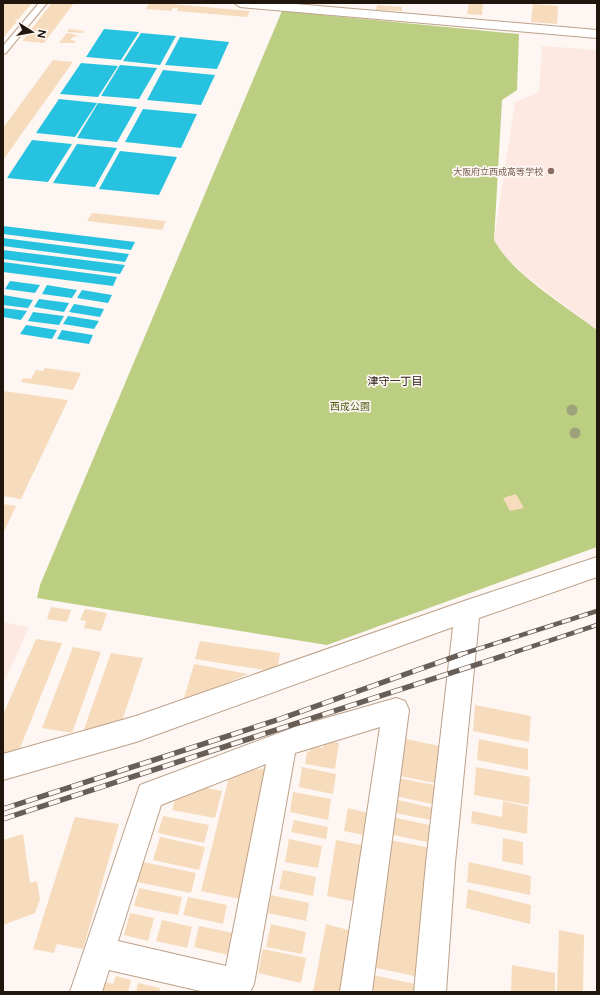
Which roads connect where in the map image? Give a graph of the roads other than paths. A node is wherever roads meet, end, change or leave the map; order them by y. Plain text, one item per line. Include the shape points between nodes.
1 (42, 3) edge
2 (240, 3) edge
3 (597, 34) edge
4 (3, 51) edge
5 (597, 567) edge
6 (467, 611) junction
7 (283, 745) junction
8 (3, 767) edge
9 (99, 952) junction
10 (86, 992) edge
11 (356, 992) edge
12 (430, 992) edge

1 - 4 lane
2 - 3 street
5 - 6 street
6 - 8 street via 136,729
6 - 12 street
7 - 9 street via 150,795
7 - 9 street via 238,984
7 - 11 street via 396,710
9 - 10 street

